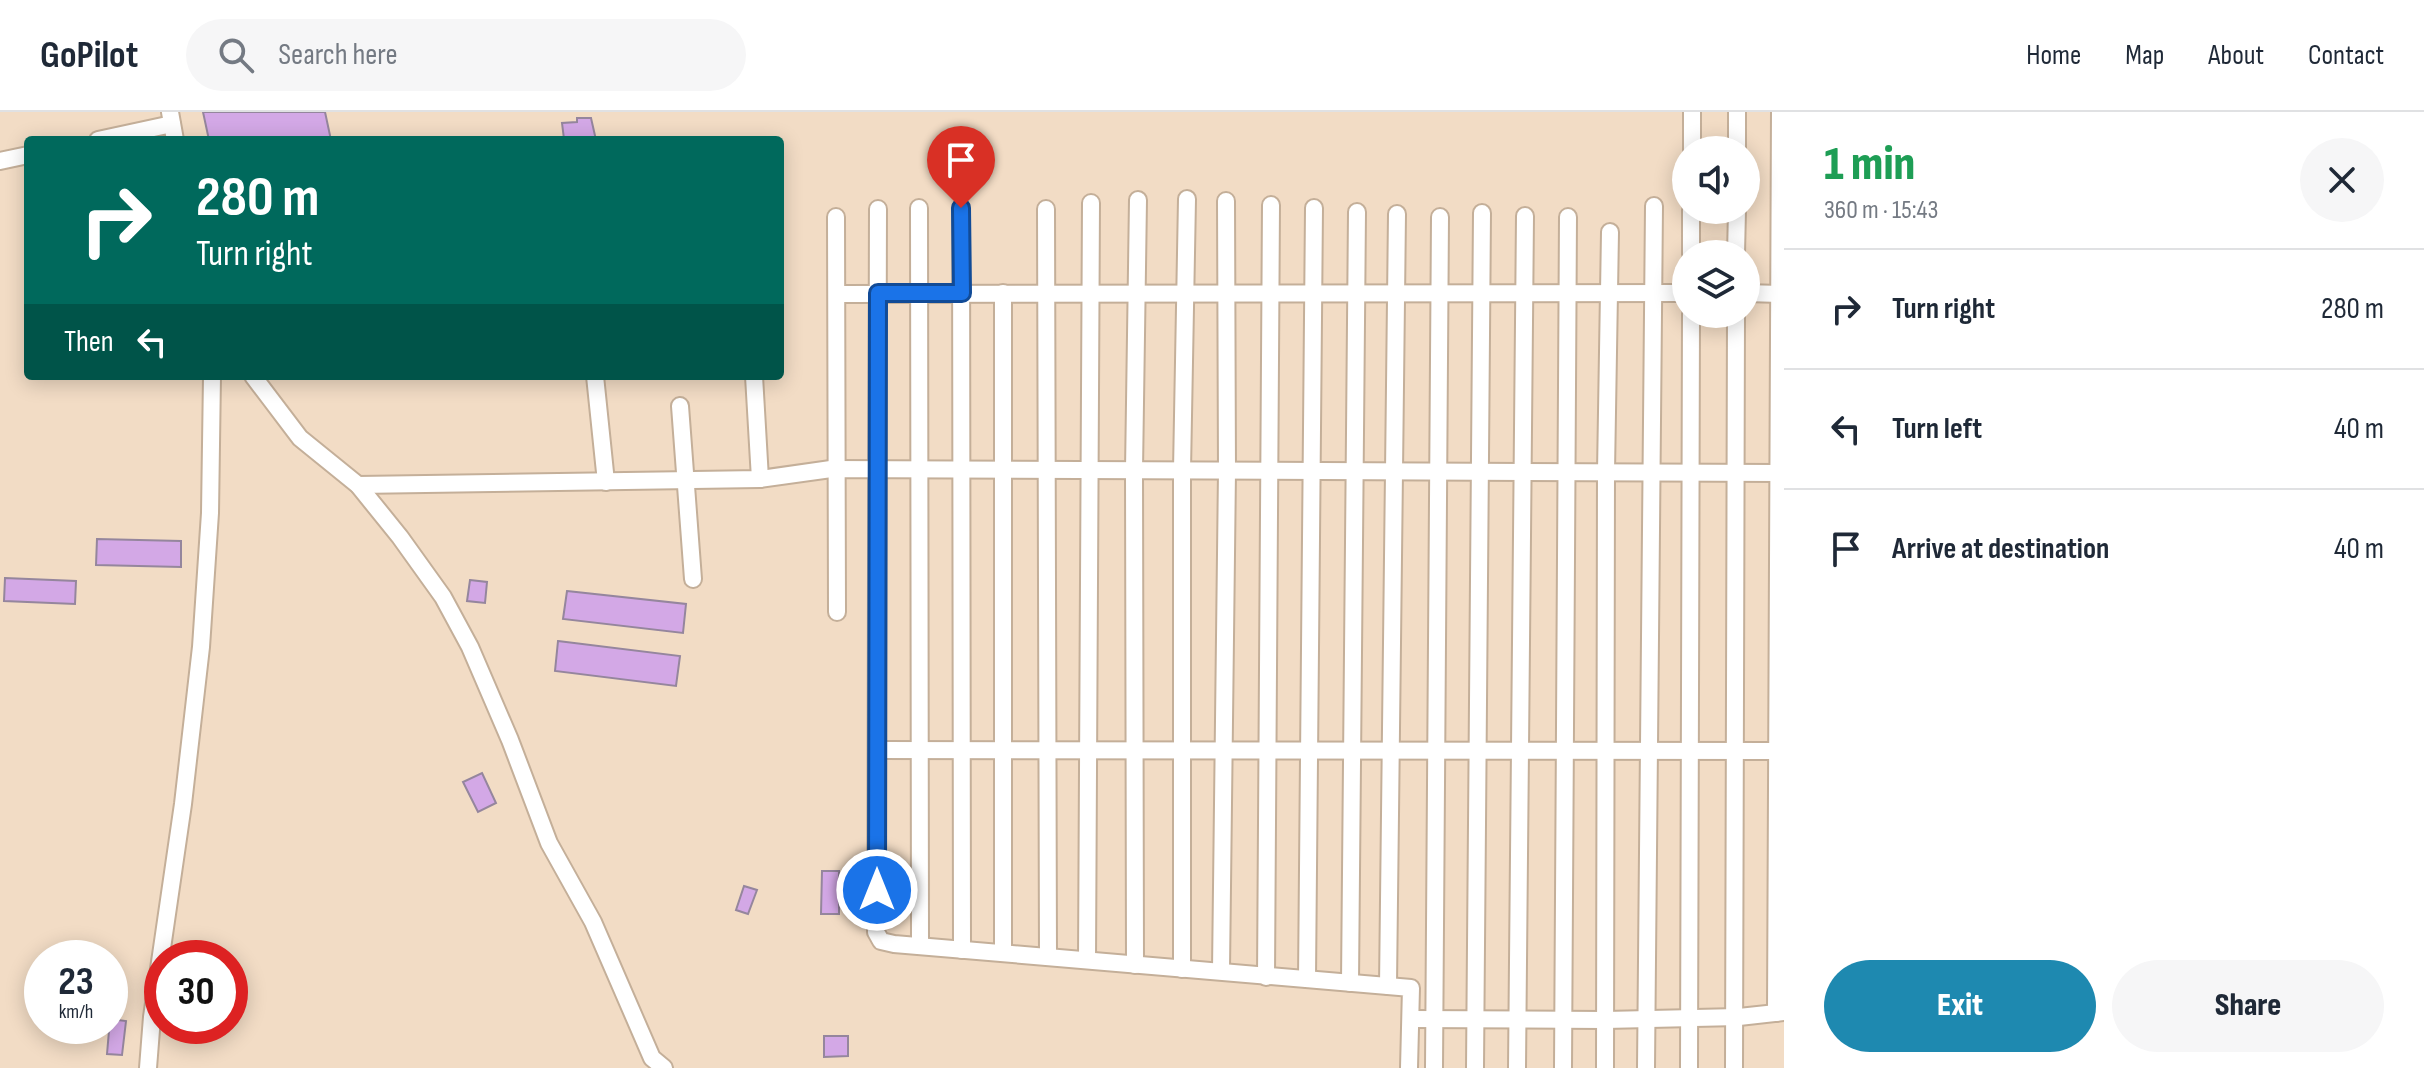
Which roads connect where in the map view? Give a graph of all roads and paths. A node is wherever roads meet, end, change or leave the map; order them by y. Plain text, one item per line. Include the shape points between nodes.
1 (1692, 112) edge
2 (1737, 112) edge
3 (1780, 112) edge
4 (172, 125) edge
5 (118, 136) edge
6 (1692, 136) edge
7 (1737, 136) edge
8 (24, 156) edge
9 (0, 161) edge
10 (1187, 199) dead end
11 (1138, 200) dead end
12 (1226, 201) dead end
13 (1091, 203) dead end
14 (1271, 205) dead end
15 (1654, 206) dead end
16 (919, 208) dead end
17 (961, 208) dead end
18 (1314, 208) dead end
19 (878, 209) dead end
20 (1046, 209) dead end
21 (1357, 212) dead end
22 (1482, 213) dead end
23 (1397, 214) dead end
24 (1525, 216) dead end
25 (836, 217) dead end
26 (1440, 217) dead end
27 (1568, 217) dead end
28 (1610, 232) dead end
29 (878, 293) junction
30 (919, 293) junction
31 (962, 293) junction
32 (1003, 293) junction
33 (1046, 293) junction
34 (1091, 293) junction
35 (1137, 293) junction
36 (1185, 293) junction
37 (1226, 293) junction
38 (1270, 293) junction
39 (1313, 293) junction
40 (1357, 293) junction
41 (1396, 293) junction
42 (1439, 293) junction
43 (1482, 293) junction
44 (1524, 293) junction
45 (1567, 293) junction
46 (1609, 293) junction
47 (1653, 293) junction
48 (1672, 293) edge
49 (1760, 293) edge
50 (837, 294) junction
51 (1781, 294) edge
52 (1691, 328) edge
53 (1736, 328) edge
54 (212, 380) edge
55 (256, 380) edge
56 (595, 380) edge
57 (754, 380) edge
58 (680, 406) dead end
59 (837, 469) junction
60 (878, 469) junction
61 (920, 470) junction
62 (961, 470) junction
63 (1003, 470) junction
64 (1047, 470) junction
65 (1090, 470) junction
66 (1134, 470) junction
67 (1182, 470) junction
68 (1227, 471) junction
69 (1269, 471) junction
70 (1312, 471) junction
71 (1356, 471) junction
72 (1394, 472) junction
73 (1438, 472) junction
74 (1480, 472) junction
75 (1522, 472) junction
76 (1566, 472) junction
77 (1606, 472) junction
78 (1651, 473) junction
79 (1690, 473) junction
80 (1735, 473) junction
81 (1781, 473) edge
82 (760, 479) junction
83 (686, 480) junction
84 (606, 482) junction
85 (358, 485) junction
86 (693, 579) dead end
87 (837, 612) dead end
88 (877, 750) junction
89 (920, 750) junction
90 (961, 750) junction
91 (1003, 750) junction
92 (1047, 750) junction
93 (1088, 750) junction
94 (1134, 750) junction
95 (1183, 750) junction
96 (1225, 750) junction
97 (1268, 750) junction
98 (1310, 750) junction
99 (1354, 750) junction
100 (1391, 750) junction
101 (1436, 750) junction
102 (1565, 750) junction
103 (1605, 750) junction
104 (1689, 750) junction
105 (1478, 751) junction
106 (1519, 751) junction
107 (1649, 751) junction
108 (1734, 751) junction
109 (1780, 751) edge
110 (920, 946) junction
111 (962, 950) junction
112 (1003, 953) junction
113 (1048, 957) junction
114 (1087, 960) junction
115 (1135, 965) junction
116 (1182, 969) junction
117 (1221, 970) junction
118 (1266, 976) junction
119 (1307, 979) junction
120 (1350, 983) junction
121 (1388, 986) junction
122 (1780, 1012) edge
123 (1734, 1017) junction
124 (1647, 1018) junction
125 (1689, 1018) junction
126 (1411, 1019) junction
127 (1435, 1019) junction
128 (1476, 1019) junction
129 (1517, 1020) junction
130 (1563, 1020) junction
131 (1605, 1020) junction
132 (657, 1065) edge
133 (148, 1068) edge
134 (1409, 1068) edge
135 (1434, 1068) edge
136 (1475, 1068) edge
137 (1517, 1068) edge
138 (1563, 1068) edge
139 (1605, 1068) edge
140 (1646, 1068) edge
141 (1689, 1068) edge
142 (1734, 1068) edge

1 - 6 street
2 - 7 street
3 - 51 street
4 - 5 street
8 - 9 street
10 - 36 street
11 - 35 street
12 - 37 street
13 - 34 street
14 - 38 street
15 - 47 street
16 - 30 street
17 - 31 street
18 - 39 street
19 - 29 street
20 - 33 street
21 - 40 street
22 - 43 street
23 - 41 street
24 - 44 street
25 - 50 street
26 - 42 street
27 - 45 street
28 - 46 street
29 - 30 street
29 - 50 street
29 - 60 street
30 - 31 street
30 - 61 street
31 - 32 street
31 - 62 street
32 - 33 street
32 - 63 street
33 - 34 street
33 - 64 street
34 - 35 street
34 - 65 street
35 - 36 street
35 - 66 street
36 - 37 street
36 - 67 street
37 - 38 street
37 - 68 street
38 - 39 street
38 - 69 street
39 - 40 street
39 - 70 street
40 - 41 street
40 - 71 street
41 - 42 street
41 - 72 street
42 - 43 street
42 - 73 street
43 - 44 street
43 - 74 street
44 - 45 street
44 - 75 street
45 - 46 street
45 - 76 street
46 - 47 street
46 - 77 street
47 - 48 street
47 - 78 street
49 - 51 street
50 - 59 street
51 - 81 street
52 - 79 street
53 - 80 street
54 - 133 street via 201,647
55 - 85 street via 300,438
56 - 84 street
57 - 82 street
58 - 83 street
59 - 60 street
59 - 82 street
59 - 87 street
60 - 61 street
60 - 88 street
61 - 62 street
61 - 89 street
62 - 63 street
62 - 90 street
63 - 64 street
63 - 91 street
64 - 65 street
64 - 92 street
65 - 66 street
65 - 93 street
66 - 67 street
66 - 94 street
67 - 68 street
67 - 95 street
68 - 69 street
68 - 96 street
69 - 70 street
69 - 97 street
70 - 71 street
70 - 98 street
71 - 72 street
71 - 99 street
72 - 73 street
72 - 100 street
73 - 74 street
73 - 101 street
74 - 75 street
74 - 105 street
75 - 76 street
75 - 106 street
76 - 77 street
76 - 102 street
77 - 78 street
77 - 103 street
78 - 79 street
78 - 107 street
79 - 80 street
79 - 104 street
80 - 81 street
80 - 108 street
81 - 109 street
82 - 83 street
83 - 84 street
83 - 86 street
84 - 85 street
85 - 132 street via 443,597 470,647 549,843 593,922
88 - 89 street
88 - 110 street via 876,932 881,941
89 - 90 street
89 - 110 street
90 - 91 street
90 - 111 street
91 - 92 street
91 - 112 street
92 - 93 street
92 - 113 street
93 - 94 street
93 - 114 street
94 - 95 street
94 - 115 street
95 - 96 street
95 - 116 street
96 - 97 street
96 - 117 street
97 - 98 street
97 - 118 street
98 - 99 street
98 - 119 street
99 - 100 street
99 - 120 street
100 - 101 street
100 - 121 street
101 - 105 street
101 - 127 street
102 - 103 street
102 - 106 street
102 - 130 street
103 - 107 street
103 - 131 street
104 - 107 street
104 - 108 street
104 - 125 street
105 - 106 street
105 - 128 street
106 - 129 street
107 - 124 street
108 - 109 street
108 - 123 street
109 - 122 street
110 - 111 street
111 - 112 street
112 - 113 street
113 - 114 street
114 - 115 street
115 - 116 street
116 - 117 street
117 - 118 street
118 - 119 street
119 - 120 street
120 - 121 street
121 - 126 street via 1411,988
122 - 123 street
123 - 125 street
123 - 142 street
124 - 125 street
124 - 131 street
124 - 140 street
125 - 141 street
126 - 127 street
126 - 134 street
127 - 128 street
127 - 135 street
128 - 129 street
128 - 136 street
129 - 130 street
129 - 137 street
130 - 131 street
130 - 138 street
131 - 139 street

